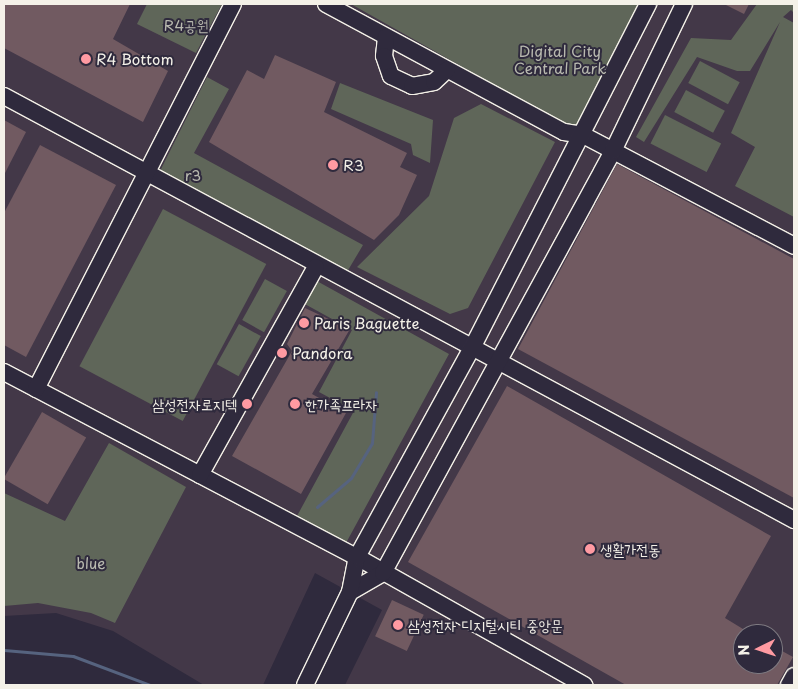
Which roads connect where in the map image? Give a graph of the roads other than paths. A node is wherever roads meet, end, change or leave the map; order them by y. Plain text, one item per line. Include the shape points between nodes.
1 (233, 4) edge
2 (326, 4) edge
3 (648, 4) edge
4 (684, 4) edge
5 (386, 37) junction
6 (447, 70) junction
7 (4, 96) edge
8 (583, 135) junction
9 (613, 151) junction
10 (146, 175) junction
11 (794, 246) edge
12 (316, 267) junction
13 (471, 350) junction
14 (500, 364) junction
15 (4, 372) edge
16 (36, 389) junction
17 (200, 475) junction
18 (794, 520) edge
19 (357, 558) junction
20 (383, 574) junction
21 (350, 592) junction
22 (794, 676) edge
23 (305, 685) edge
24 (584, 685) edge
25 (789, 685) edge

1 - 10 lane
2 - 5 lane
3 - 8 lane
4 - 9 lane
5 - 6 lane
5 - 6 lane via 384,56 391,76 412,86 434,82
6 - 8 lane via 564,132
7 - 10 lane
8 - 9 lane
8 - 13 lane
9 - 11 lane
9 - 14 lane
10 - 12 lane
10 - 16 lane
12 - 13 lane
12 - 17 lane
13 - 14 lane
13 - 19 lane
14 - 18 lane
14 - 20 lane
15 - 16 lane
16 - 17 lane
17 - 19 lane
19 - 20 lane
19 - 21 lane
20 - 21 lane
20 - 24 lane
21 - 23 lane
22 - 25 lane

